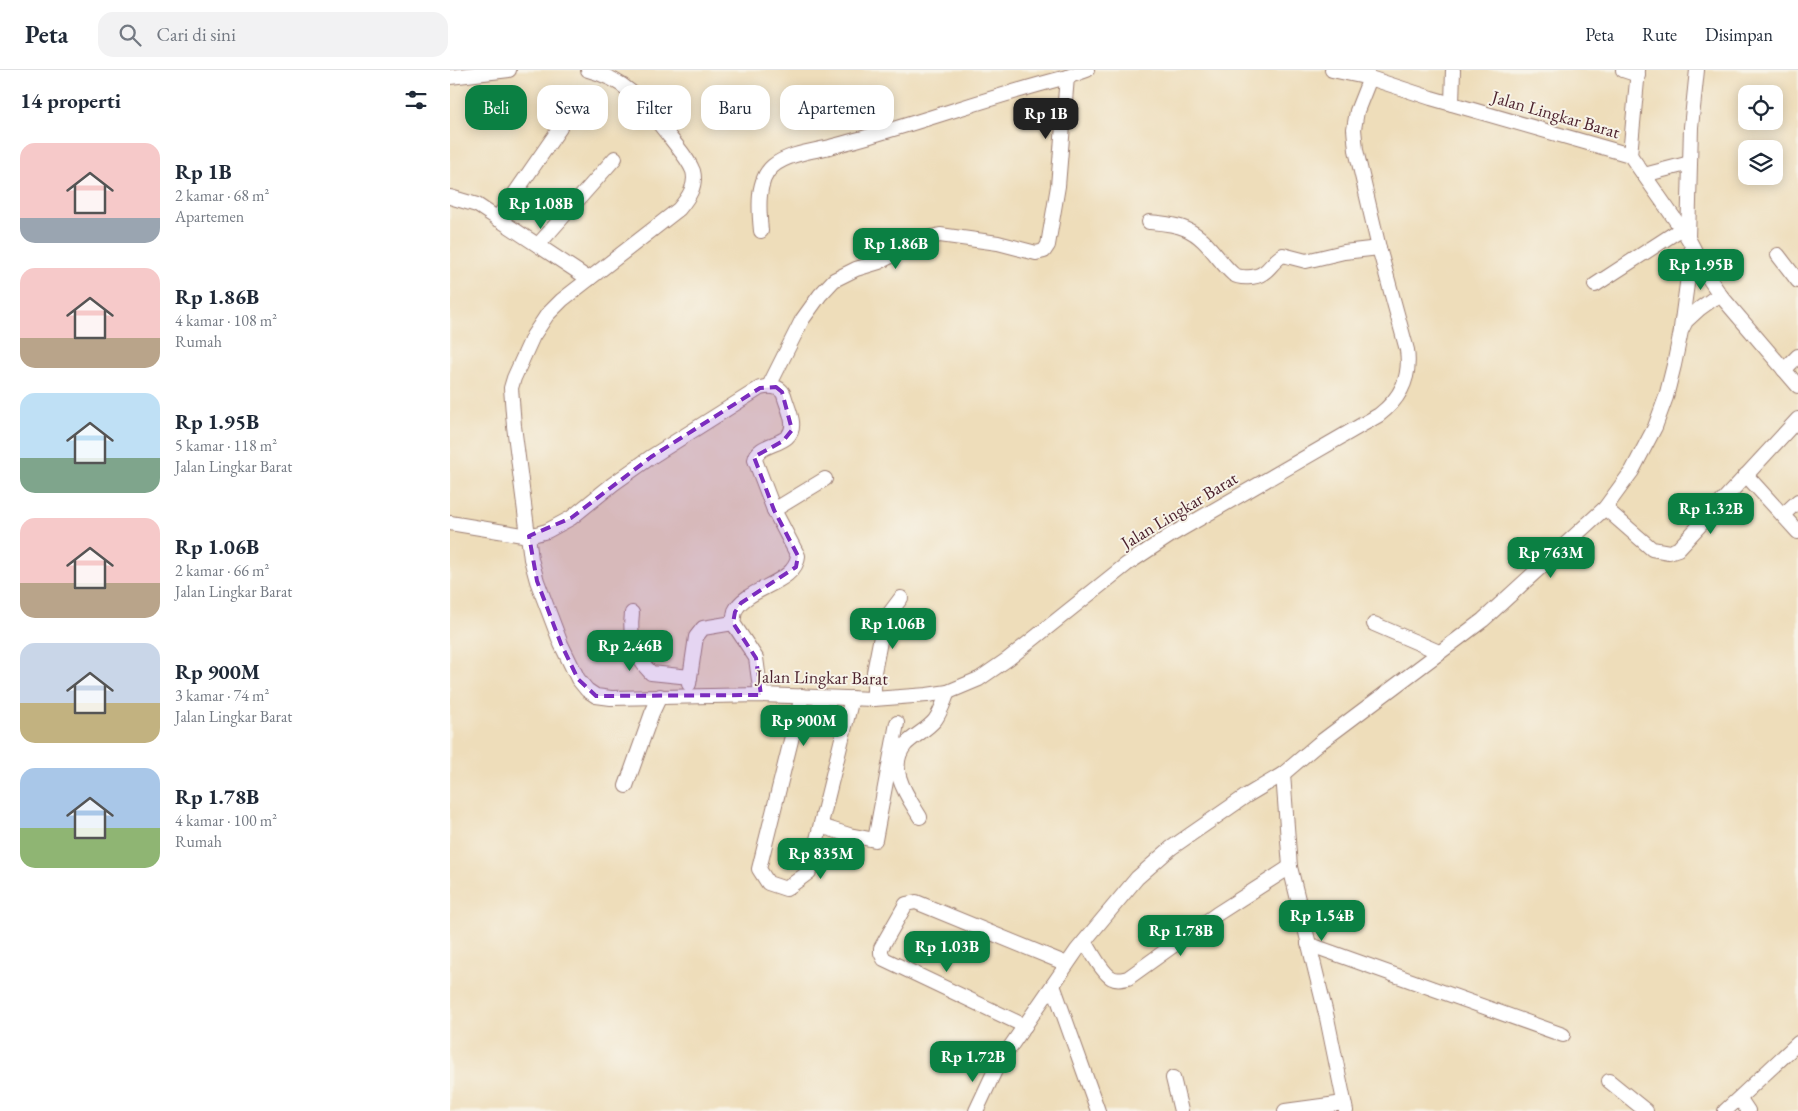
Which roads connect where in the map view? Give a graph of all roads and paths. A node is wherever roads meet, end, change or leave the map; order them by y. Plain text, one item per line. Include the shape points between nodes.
1 (509, 70) edge
2 (588, 70) edge
3 (1087, 70) edge
4 (1332, 70) edge
5 (1453, 70) edge
6 (1623, 70) edge
7 (1697, 70) edge
8 (1638, 72) edge
9 (450, 77) edge
10 (1067, 77) junction
11 (1370, 78) junction
12 (1452, 104) junction
13 (559, 130) edge
14 (1630, 155) junction
15 (615, 158) dead end
16 (1690, 164) junction
17 (1644, 175) junction
18 (450, 197) edge
19 (497, 219) junction
20 (1149, 222) dead end
21 (761, 231) dead end
22 (1687, 238) junction
23 (538, 245) junction
24 (1380, 248) junction
25 (1778, 255) dead end
26 (589, 279) junction
27 (1798, 281) edge
28 (1595, 285) dead end
29 (1721, 296) junction
30 (1681, 331) junction
31 (1798, 356) edge
32 (1784, 370) junction
33 (769, 386) junction
34 (1798, 386) edge
35 (1798, 419) edge
36 (1746, 475) junction
37 (825, 479) dead end
38 (1798, 501) edge
39 (1605, 508) junction
40 (774, 510) junction
41 (1784, 516) junction
42 (450, 523) edge
43 (1798, 532) edge
44 (529, 536) junction
45 (901, 598) dead end
46 (632, 613) dead end
47 (733, 623) junction
48 (1374, 624) dead end
49 (1439, 652) junction
50 (690, 677) junction
51 (948, 692) junction
52 (688, 695) junction
53 (761, 695) junction
54 (660, 696) junction
55 (802, 696) junction
56 (852, 698) junction
57 (891, 698) junction
58 (874, 699) junction
59 (898, 723) junction
60 (905, 745) junction
61 (1283, 774) junction
62 (626, 786) dead end
63 (920, 817) dead end
64 (821, 826) junction
65 (1290, 868) junction
66 (1085, 942) junction
67 (1308, 944) junction
68 (1068, 964) junction
69 (1053, 985) junction
70 (1025, 1026) junction
71 (1563, 1035) dead end
72 (1798, 1043) edge
73 (1173, 1078) dead end
74 (1609, 1081) dead end
75 (1740, 1098) junction
76 (1345, 1107) edge
77 (976, 1111) edge
78 (1098, 1111) edge
79 (1181, 1111) edge
80 (1285, 1111) edge
81 (1646, 1111) edge
82 (1726, 1111) edge
83 (1748, 1111) edge

1 - 9 street
2 - 26 street, Jalan Lingkar Barat via 606,75 640,100 683,154 693,171 694,181 692,192 679,208
3 - 10 street
4 - 11 street, Jalan Lingkar Barat
5 - 12 street
6 - 8 street
7 - 16 street
8 - 14 street
10 - 21 street via 1018,89 870,136 798,153 773,166 766,176 761,188
10 - 33 street via 1058,186 1048,245 1044,251 1036,253 998,243 940,235 856,269 834,280 820,295 802,320
11 - 12 street, Jalan Lingkar Barat
11 - 24 street, Jalan Lingkar Barat via 1357,111 1354,129 1356,150
12 - 14 street, Jalan Lingkar Barat
13 - 19 street
14 - 17 street, Jalan Lingkar Barat
15 - 23 street
16 - 17 street
16 - 22 street
17 - 22 street, Jalan Lingkar Barat
18 - 19 street via 476,206
19 - 23 street
20 - 24 street via 1187,229 1235,276 1242,277 1263,273 1283,255 1306,261
22 - 28 street
22 - 29 street, Jalan Lingkar Barat
22 - 30 street
23 - 26 street
24 - 51 street, Jalan Lingkar Barat via 1409,364 1407,376 1388,408 1170,535 1127,564 1008,659 979,679
25 - 27 street
26 - 44 street, Jalan Lingkar Barat via 547,315 533,336 514,378 511,394 514,426
29 - 30 street via 1699,309
29 - 32 street, Jalan Lingkar Barat
30 - 39 street via 1666,398 1655,428 1632,471
31 - 32 street
32 - 34 street, Jalan Lingkar Barat
33 - 40 street via 782,392 792,422 789,436 756,455 756,466
33 - 44 street via 760,388 651,457 570,518 547,531
35 - 36 street
36 - 39 street via 1678,549 1669,552 1652,549
36 - 41 street
37 - 40 street
38 - 41 street
39 - 49 street via 1484,620
40 - 47 street via 798,556 796,567 741,603
41 - 43 street
42 - 44 street
44 - 54 street, Jalan Lingkar Barat via 531,559 540,590 570,665 586,690 596,696 611,698
45 - 58 street via 882,626 874,672
46 - 50 street via 631,636 642,664 651,673
47 - 50 street via 703,628 696,637
47 - 53 street via 756,658
48 - 49 street
49 - 61 street
50 - 52 street
51 - 57 street, Jalan Lingkar Barat
51 - 60 street via 935,720
52 - 53 street, Jalan Lingkar Barat
52 - 54 street, Jalan Lingkar Barat
53 - 55 street, Jalan Lingkar Barat
54 - 62 street
55 - 56 street, Jalan Lingkar Barat
55 - 64 street via 759,869 768,883 786,889 809,872
56 - 58 street, Jalan Lingkar Barat
56 - 64 street
57 - 58 street, Jalan Lingkar Barat
57 - 59 street
59 - 60 street
59 - 64 street via 875,840
60 - 63 street via 897,761 898,770 904,791
61 - 65 street
61 - 66 street via 1171,848 1137,878
65 - 66 street via 1217,914 1128,978 1120,980 1106,975
65 - 67 street
66 - 68 street
67 - 71 street
67 - 76 street
68 - 69 street
68 - 70 street via 916,902 906,904 881,948 884,959
69 - 70 street
69 - 78 street
70 - 77 street via 997,1066
72 - 75 street
73 - 79 street
74 - 81 street
75 - 82 street
75 - 83 street
76 - 80 street

